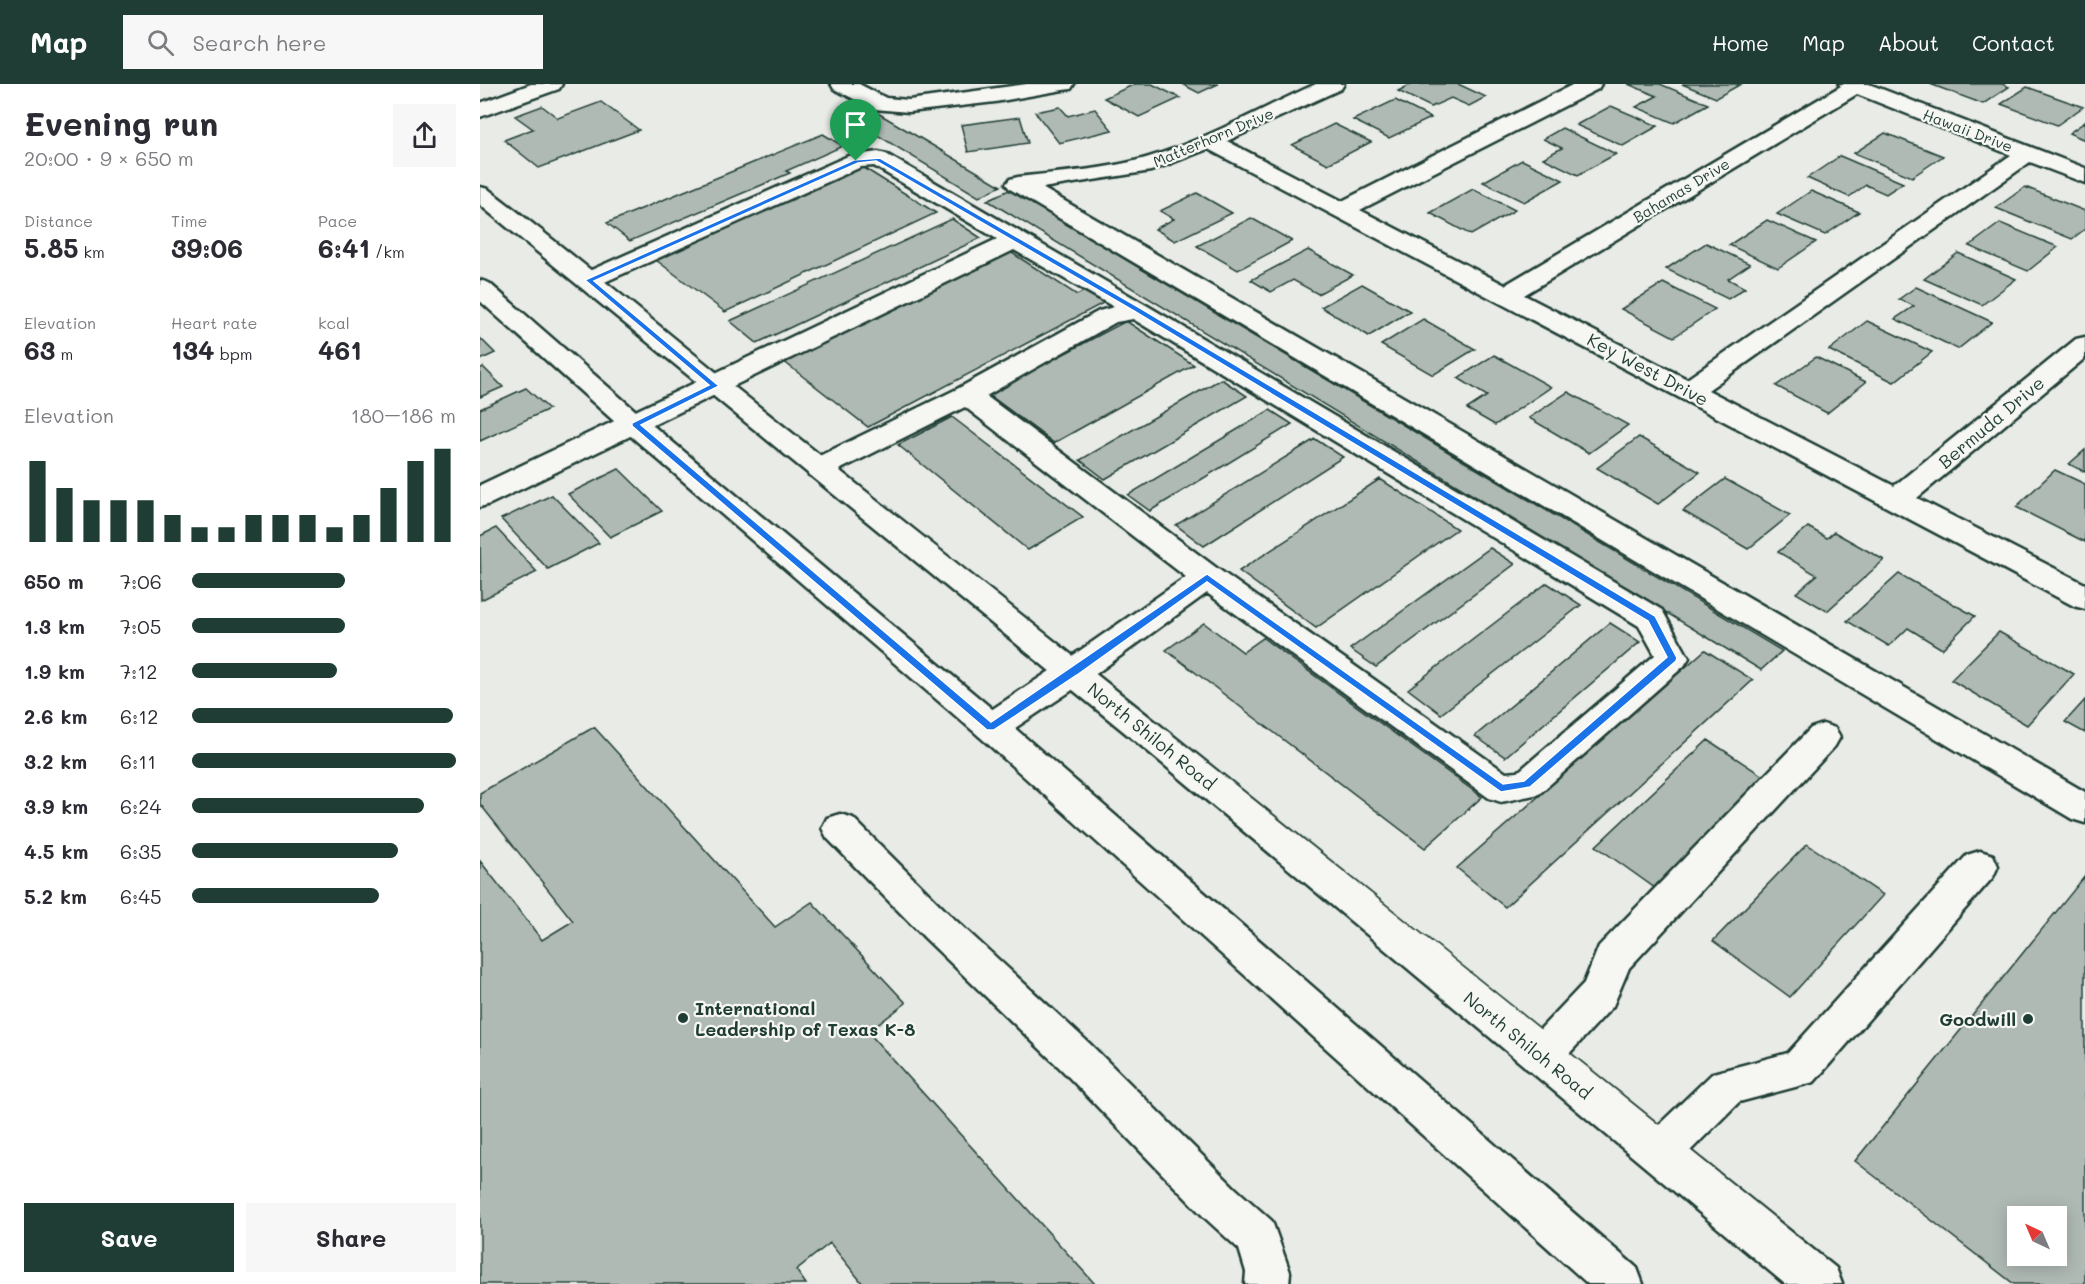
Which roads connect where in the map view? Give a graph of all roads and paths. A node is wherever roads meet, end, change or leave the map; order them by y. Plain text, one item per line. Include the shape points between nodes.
1 (551, 84) edge
2 (842, 84) edge
3 (1063, 84) edge
4 (1333, 84) edge
5 (1590, 84) edge
6 (1853, 85) edge
7 (480, 110) edge
8 (1209, 141) junction
9 (2028, 153) junction
10 (2085, 176) edge
11 (480, 194) edge
12 (1343, 210) junction
13 (1015, 240) junction
14 (589, 280) junction
15 (480, 288) edge
16 (1506, 295) junction
17 (1137, 310) junction
18 (2085, 345) edge
19 (715, 386) junction
20 (1689, 390) junction
21 (967, 395) junction
22 (635, 425) junction
23 (819, 468) junction
24 (480, 497) edge
25 (1897, 499) junction
26 (1207, 577) junction
27 (2085, 598) edge
28 (1074, 672) junction
29 (991, 727) junction
30 (1823, 736) dead end
31 (2085, 809) edge
32 (840, 828) dead end
33 (1980, 866) dead end
34 (1541, 1056) junction
35 (1660, 1152) junction
36 (1267, 1284) edge
37 (1621, 1284) edge
38 (1820, 1284) edge

1 - 7 main road
2 - 3 main road via 882,104 909,106
4 - 8 main road, Matterhorn Drive
5 - 12 main road
6 - 9 main road, Hawaii Drive
6 - 16 main road, Bahamas Drive
8 - 12 main road, Key West Drive
8 - 31 main road, Matterhorn Drive via 1151,164 1018,183
9 - 10 main road, Hawaii Drive
9 - 20 main road
11 - 14 main road, North Shiloh Road
12 - 16 main road, Key West Drive
13 - 14 main road via 878,159 856,161
13 - 17 main road
13 - 19 main road
14 - 19 main road, North Shiloh Road
15 - 22 main road
16 - 20 main road, Key West Drive
17 - 21 main road via 1108,316
17 - 26 main road via 1652,618 1673,658 1527,784 1501,788
18 - 25 main road, Bermuda Drive
19 - 22 main road
19 - 23 main road, North Shiloh Road
20 - 25 main road, Key West Drive
21 - 23 main road
21 - 26 main road
22 - 24 main road
22 - 29 main road
23 - 28 main road, North Shiloh Road
25 - 27 main road, Key West Drive
26 - 28 main road
28 - 29 main road
28 - 34 main road, North Shiloh Road
29 - 37 main road
30 - 34 main road via 1613,958 1599,994
32 - 36 main road via 1257,1236 1268,1272
33 - 35 main road via 1800,1070 1727,1086
34 - 35 main road, North Shiloh Road
35 - 38 main road, North Shiloh Road

